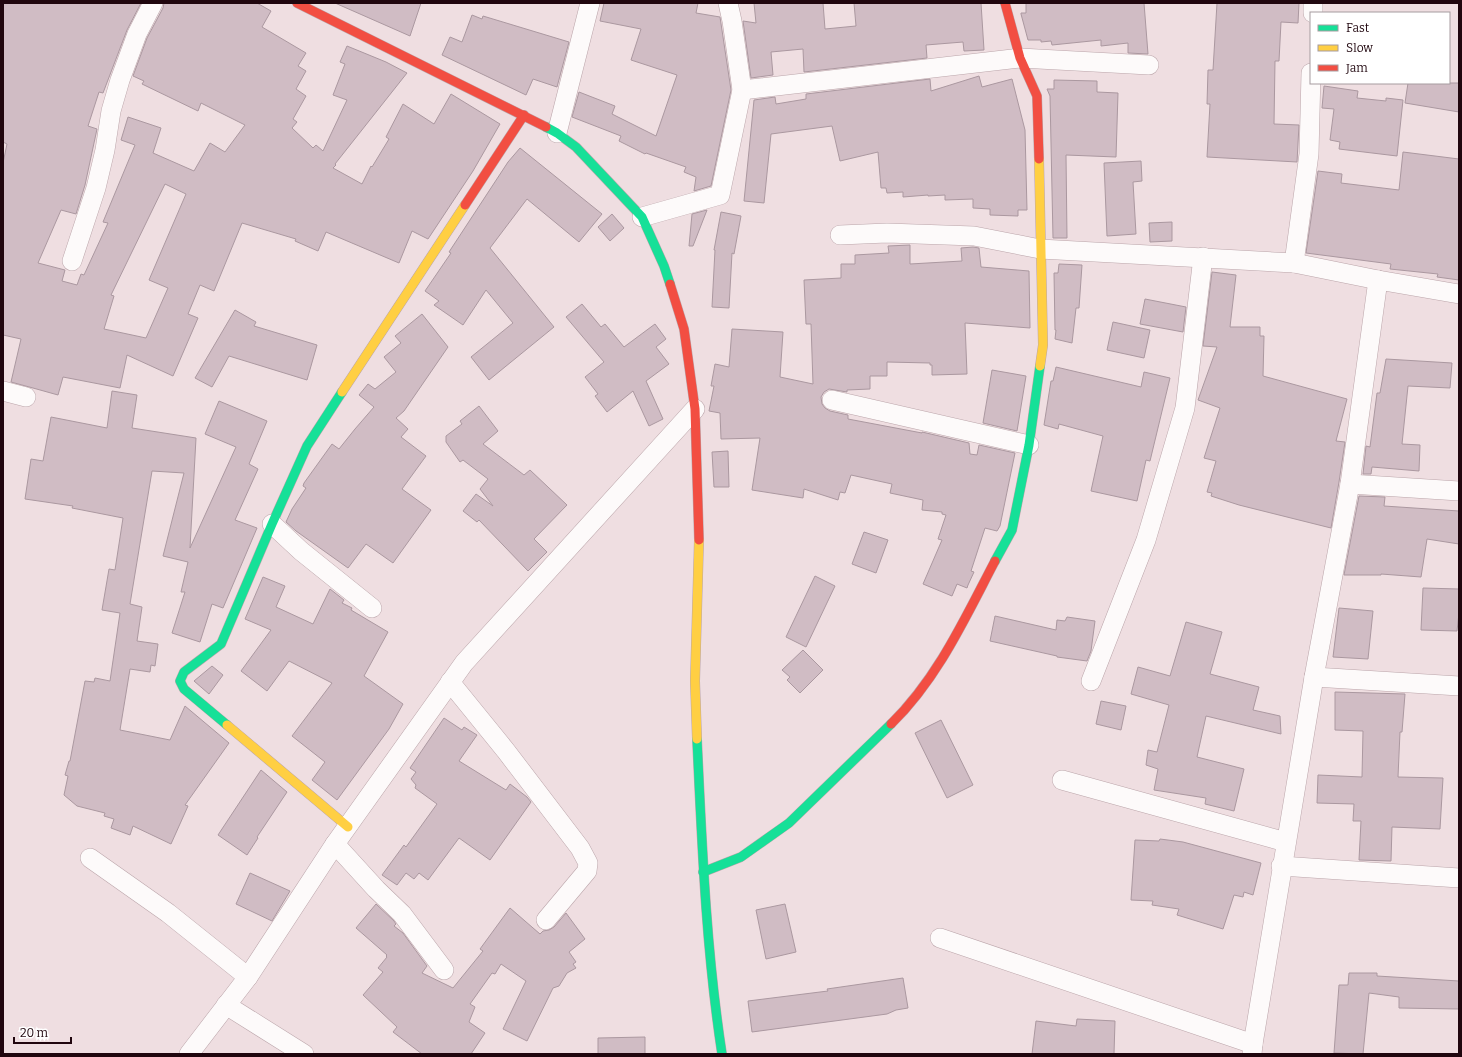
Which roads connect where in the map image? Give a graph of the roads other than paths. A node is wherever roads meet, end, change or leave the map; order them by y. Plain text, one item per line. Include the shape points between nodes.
1 (152, 3) edge
2 (297, 3) edge
3 (590, 3) edge
4 (728, 3) edge
5 (1005, 3) edge
6 (1020, 58) junction
7 (1149, 65) dead end
8 (1311, 84) edge
9 (742, 90) junction
10 (524, 115) junction
11 (557, 133) junction
12 (642, 218) junction
13 (840, 235) dead end
14 (1040, 249) junction
15 (1203, 257) junction
16 (72, 261) dead end
17 (1294, 263) junction
18 (1378, 280) junction
19 (1459, 294) edge
20 (3, 391) edge
21 (26, 397) dead end
22 (832, 400) dead end
23 (695, 409) junction
24 (1029, 445) junction
25 (1350, 484) junction
26 (1459, 491) edge
27 (272, 524) junction
28 (372, 608) dead end
29 (1314, 678) junction
30 (1091, 680) dead end
31 (450, 682) junction
32 (1459, 686) edge
33 (1062, 780) dead end
34 (348, 827) junction
35 (1286, 842) junction
36 (335, 844) junction
37 (90, 858) dead end
38 (1281, 866) junction
39 (703, 872) junction
40 (1459, 878) edge
41 (546, 920) dead end
42 (940, 938) dead end
43 (444, 970) dead end
44 (248, 977) junction
45 (226, 1005) junction
46 (1252, 1049) edge
47 (189, 1054) edge
48 (304, 1054) edge
49 (722, 1054) edge

1 - 16 street via 120,80 111,111 96,188
2 - 10 street
3 - 11 street
4 - 9 street
5 - 6 street
6 - 7 street
6 - 9 street
6 - 14 street via 1037,96
8 - 17 street via 1309,154
9 - 12 street via 720,195
10 - 11 street
10 - 27 street via 307,446
11 - 12 street via 576,147
12 - 23 street via 664,266 684,329
13 - 14 street via 887,233 974,236
14 - 15 street
14 - 24 street via 1043,345
15 - 17 street
15 - 30 street via 1185,408 1146,540
17 - 18 street
18 - 19 street
18 - 25 street
20 - 21 street
22 - 24 street
23 - 31 street via 464,663
23 - 39 street via 699,528 695,681
24 - 39 street via 1012,530 941,662 908,707 789,823 741,857
25 - 26 street
25 - 29 street
27 - 28 street via 301,551
27 - 34 street via 221,644 184,672 180,681 184,690
29 - 32 street
29 - 35 street
31 - 34 street
31 - 41 street via 580,848 588,863 587,871
33 - 35 street
34 - 36 street
35 - 38 street
36 - 43 street via 402,914
36 - 44 street
37 - 44 street via 168,913
38 - 40 street
38 - 46 street
39 - 49 street via 715,1008
42 - 46 street
44 - 45 street
45 - 47 street
45 - 48 street

